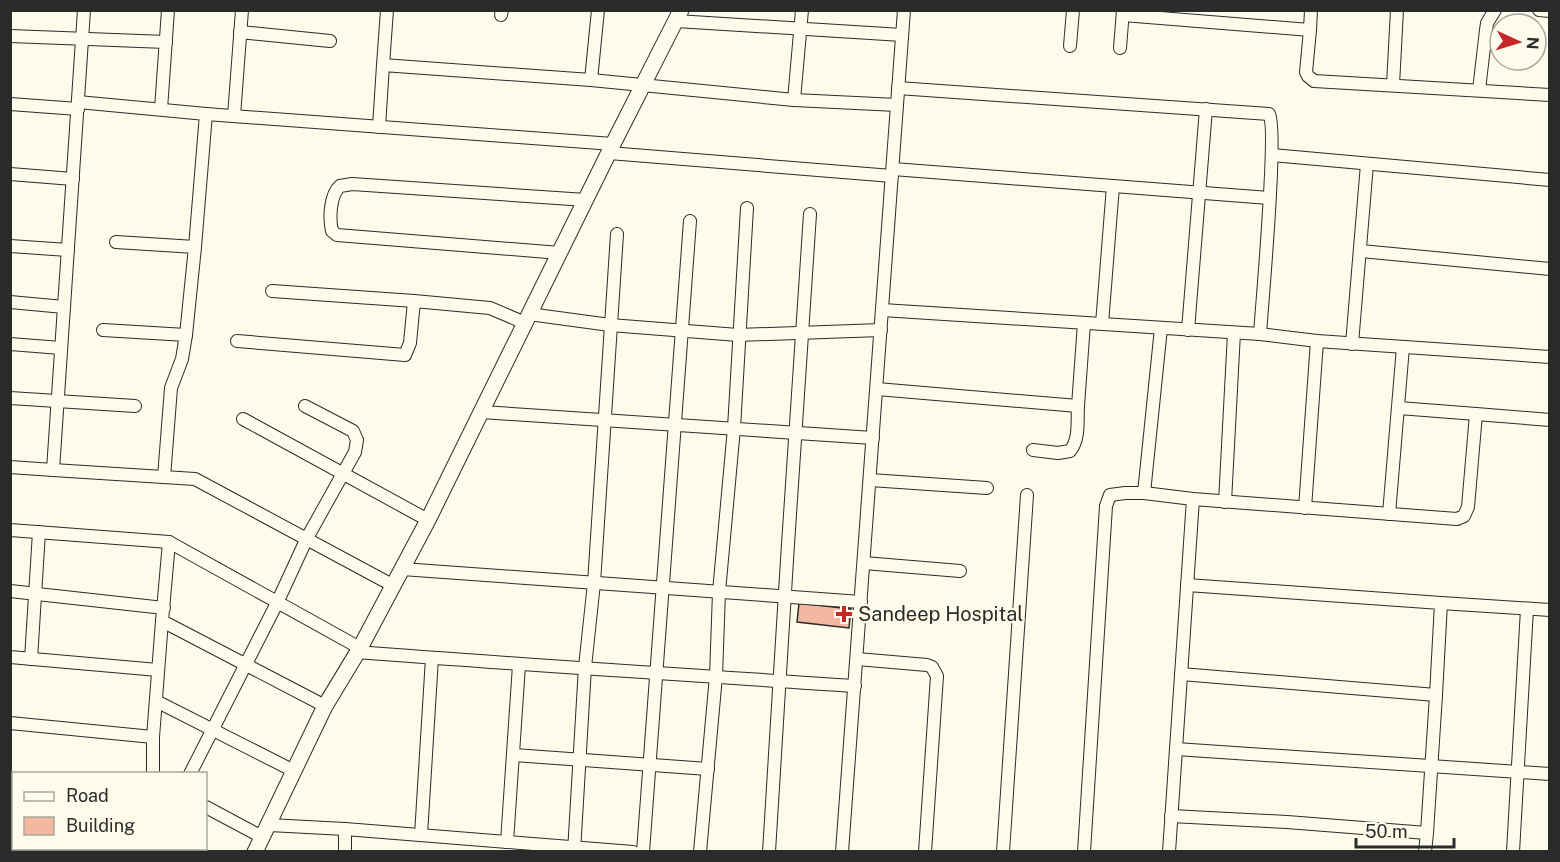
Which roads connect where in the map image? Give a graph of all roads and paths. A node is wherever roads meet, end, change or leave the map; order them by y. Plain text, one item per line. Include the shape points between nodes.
1 (84, 10) edge
2 (168, 10) edge
3 (242, 10) edge
4 (387, 10) edge
5 (598, 10) edge
6 (802, 10) edge
7 (904, 10) edge
8 (1073, 10) edge
9 (1311, 10) edge
10 (1397, 10) edge
11 (1495, 10) edge
12 (1539, 10) edge
13 (1550, 12) edge
14 (1123, 13) edge
15 (679, 16) edge
16 (801, 30) junction
17 (1310, 30) junction
18 (240, 32) junction
19 (902, 35) junction
20 (10, 36) edge
21 (83, 39) junction
22 (330, 41) dead end
23 (166, 42) junction
24 (1070, 46) dead end
25 (1120, 48) dead end
26 (383, 65) junction
27 (591, 80) junction
28 (644, 85) junction
29 (1393, 85) junction
30 (898, 88) junction
31 (1479, 90) junction
32 (1550, 95) edge
33 (794, 100) junction
34 (10, 104) edge
35 (78, 105) junction
36 (897, 105) junction
37 (1206, 109) junction
38 (161, 110) junction
39 (206, 114) junction
40 (234, 116) junction
41 (379, 127) junction
42 (611, 148) junction
43 (1272, 155) junction
44 (1367, 164) junction
45 (892, 172) junction
46 (10, 174) edge
47 (73, 179) junction
48 (1550, 180) edge
49 (1113, 186) junction
50 (1199, 193) junction
51 (1269, 198) junction
52 (586, 200) junction
53 (747, 208) dead end
54 (810, 214) dead end
55 (690, 221) dead end
56 (617, 234) dead end
57 (116, 242) dead end
58 (10, 246) edge
59 (195, 247) junction
60 (68, 250) junction
61 (1361, 251) junction
62 (560, 253) junction
63 (1550, 269) edge
64 (272, 291) dead end
65 (414, 301) junction
66 (10, 302) edge
67 (64, 307) junction
68 (882, 310) junction
69 (527, 319) junction
70 (1084, 323) junction
71 (1102, 324) junction
72 (610, 325) junction
73 (1161, 328) junction
74 (103, 330) dead end
75 (682, 330) junction
76 (881, 330) junction
77 (1188, 330) junction
78 (802, 333) junction
79 (1234, 333) junction
80 (1260, 334) junction
81 (186, 335) junction
82 (738, 335) junction
83 (237, 341) dead end
84 (1317, 341) junction
85 (10, 344) edge
86 (1352, 344) junction
87 (1403, 347) junction
88 (61, 348) junction
89 (1550, 357) edge
90 (877, 389) junction
91 (10, 398) edge
92 (58, 401) junction
93 (135, 406) dead end
94 (305, 406) dead end
95 (1078, 406) junction
96 (1399, 408) junction
97 (482, 412) junction
98 (1476, 414) junction
99 (243, 419) dead end
100 (605, 420) junction
101 (1550, 420) edge
102 (675, 424) junction
103 (734, 429) junction
104 (797, 433) junction
105 (873, 438) junction
106 (1033, 450) dead end
107 (10, 467) edge
108 (53, 470) junction
109 (344, 474) junction
110 (164, 477) junction
111 (870, 480) junction
112 (987, 488) dead end
113 (1144, 493) junction
114 (1027, 495) dead end
115 (1193, 499) junction
116 (1224, 502) junction
117 (1305, 508) junction
118 (1389, 514) junction
119 (428, 520) junction
120 (10, 530) edge
121 (39, 532) junction
122 (307, 538) junction
123 (169, 542) junction
124 (864, 563) junction
125 (402, 569) junction
126 (960, 571) dead end
127 (594, 583) junction
128 (1187, 585) junction
129 (394, 586) junction
130 (663, 588) junction
131 (10, 591) edge
132 (35, 592) junction
133 (719, 592) junction
134 (784, 597) junction
135 (861, 602) junction
136 (277, 603) junction
137 (1441, 603) junction
138 (164, 608) junction
139 (1527, 609) junction
140 (1550, 610) edge
141 (162, 621) junction
142 (358, 650) junction
143 (10, 657) edge
144 (432, 658) junction
145 (32, 659) junction
146 (857, 659) junction
147 (246, 665) junction
148 (519, 665) junction
149 (585, 667) junction
150 (158, 670) junction
151 (656, 672) junction
152 (1181, 674) junction
153 (716, 676) junction
154 (779, 681) junction
155 (855, 686) junction
156 (1436, 694) junction
157 (156, 701) junction
158 (325, 706) junction
159 (10, 723) edge
160 (213, 728) junction
161 (153, 736) junction
162 (1176, 749) junction
163 (514, 755) junction
164 (580, 760) junction
165 (650, 765) junction
166 (1431, 766) junction
167 (708, 769) junction
168 (294, 771) junction
169 (153, 772) edge
170 (191, 772) edge
171 (1518, 772) junction
172 (1550, 774) edge
173 (207, 807) edge
174 (1171, 816) junction
175 (345, 829) junction
176 (265, 831) junction
177 (1427, 833) junction
178 (421, 835) junction
179 (507, 842) junction
180 (489, 846) edge
181 (574, 849) edge
182 (255, 852) edge
183 (345, 852) edge
184 (633, 852) edge
185 (643, 852) edge
186 (700, 852) edge
187 (769, 852) edge
188 (842, 852) edge
189 (925, 852) edge
190 (1003, 852) edge
191 (1084, 852) edge
192 (1169, 852) edge
193 (1425, 852) edge
194 (1513, 852) edge

1 - 21 street
2 - 23 street
3 - 18 street
4 - 26 street
5 - 27 street
6 - 16 street
7 - 19 street
8 - 24 street
9 - 17 street
10 - 29 street
11 - 31 street via 1486,30
12 - 13 street
14 - 17 street
14 - 25 street
15 - 16 street
15 - 28 street
16 - 19 street
16 - 33 street
17 - 29 street via 1306,72 1314,81
18 - 22 street
18 - 40 street
19 - 30 street
20 - 21 street
21 - 23 street
21 - 35 street
23 - 38 street
26 - 27 street
26 - 41 street
27 - 28 street
28 - 33 street
28 - 42 street
29 - 31 street
30 - 36 street
30 - 37 street
31 - 32 street
33 - 36 street
34 - 35 street
35 - 38 street
35 - 47 street
36 - 45 street
37 - 43 street via 1269,114
37 - 50 street
38 - 39 street
39 - 40 street
39 - 59 street
40 - 41 street
41 - 42 street
42 - 45 street
42 - 52 street
43 - 44 street
43 - 51 street
44 - 48 street
44 - 61 street
45 - 49 street
45 - 68 street
46 - 47 street
47 - 60 street
49 - 50 street
49 - 71 street
50 - 51 street
50 - 77 street
51 - 80 street
52 - 62 street
52 - 62 street via 352,184 340,186 333,195 331,225 337,235
53 - 82 street
54 - 78 street
55 - 75 street
56 - 72 street
57 - 59 street
58 - 60 street
59 - 81 street
60 - 67 street
61 - 63 street
61 - 86 street
62 - 69 street
64 - 65 street
65 - 69 street via 490,308
65 - 83 street via 405,355
66 - 67 street
67 - 88 street
68 - 70 street
68 - 76 street
69 - 72 street
69 - 97 street
70 - 71 street
70 - 95 street
71 - 73 street
72 - 75 street
72 - 100 street
73 - 77 street
73 - 113 street
74 - 81 street
75 - 82 street
75 - 102 street
76 - 78 street
76 - 90 street
77 - 79 street
78 - 82 street
78 - 104 street
79 - 80 street
79 - 116 street
80 - 84 street
81 - 110 street via 171,388
82 - 103 street
84 - 86 street
84 - 117 street
85 - 88 street
86 - 87 street
87 - 89 street
87 - 96 street
88 - 92 street
90 - 95 street
90 - 105 street
91 - 92 street
92 - 93 street
92 - 108 street
94 - 109 street via 356,435 357,445
95 - 106 street via 1077,437 1070,451
96 - 98 street
96 - 118 street
97 - 100 street
97 - 119 street
98 - 101 street
98 - 118 street via 1469,500 1464,516 1454,519
99 - 109 street
100 - 102 street
100 - 127 street
102 - 103 street
102 - 130 street
103 - 104 street
103 - 133 street
104 - 105 street
104 - 134 street
105 - 111 street
107 - 108 street
108 - 110 street
109 - 119 street
109 - 122 street
110 - 122 street via 195,479
111 - 112 street
111 - 124 street
113 - 115 street
113 - 191 street via 1110,495 1106,506
114 - 190 street
115 - 116 street
115 - 128 street
116 - 117 street
117 - 118 street
119 - 125 street
120 - 121 street
121 - 123 street
121 - 132 street
122 - 129 street
122 - 136 street
123 - 136 street
123 - 138 street
124 - 126 street
124 - 135 street
125 - 127 street
125 - 129 street
127 - 130 street
127 - 149 street
128 - 137 street
128 - 152 street
129 - 142 street
130 - 133 street
130 - 151 street
131 - 132 street
132 - 138 street
132 - 145 street
133 - 134 street
133 - 153 street
134 - 135 street
134 - 154 street
135 - 146 street
136 - 142 street
136 - 147 street
137 - 139 street
137 - 156 street
138 - 141 street
139 - 140 street
139 - 171 street
141 - 147 street
141 - 150 street
142 - 144 street
142 - 158 street
143 - 145 street
144 - 148 street
144 - 178 street
145 - 150 street
146 - 155 street
146 - 189 street via 927,665 937,676
147 - 158 street
147 - 160 street
148 - 149 street
148 - 163 street
149 - 151 street
149 - 164 street
150 - 157 street
151 - 153 street
151 - 165 street
152 - 156 street
152 - 162 street
153 - 154 street
153 - 167 street
154 - 155 street
154 - 187 street
155 - 188 street
156 - 166 street
157 - 160 street
157 - 161 street
158 - 168 street
159 - 161 street
160 - 168 street
160 - 170 street
161 - 169 street
162 - 166 street
162 - 174 street
163 - 164 street
163 - 179 street
164 - 165 street
164 - 181 street
165 - 167 street
165 - 185 street
166 - 171 street
166 - 177 street
167 - 186 street
168 - 176 street
171 - 172 street
171 - 194 street
173 - 176 street
174 - 177 street
174 - 192 street
175 - 176 street
175 - 178 street
175 - 183 street
176 - 182 street
177 - 193 street
178 - 180 street
179 - 180 street
179 - 181 street
181 - 184 street

